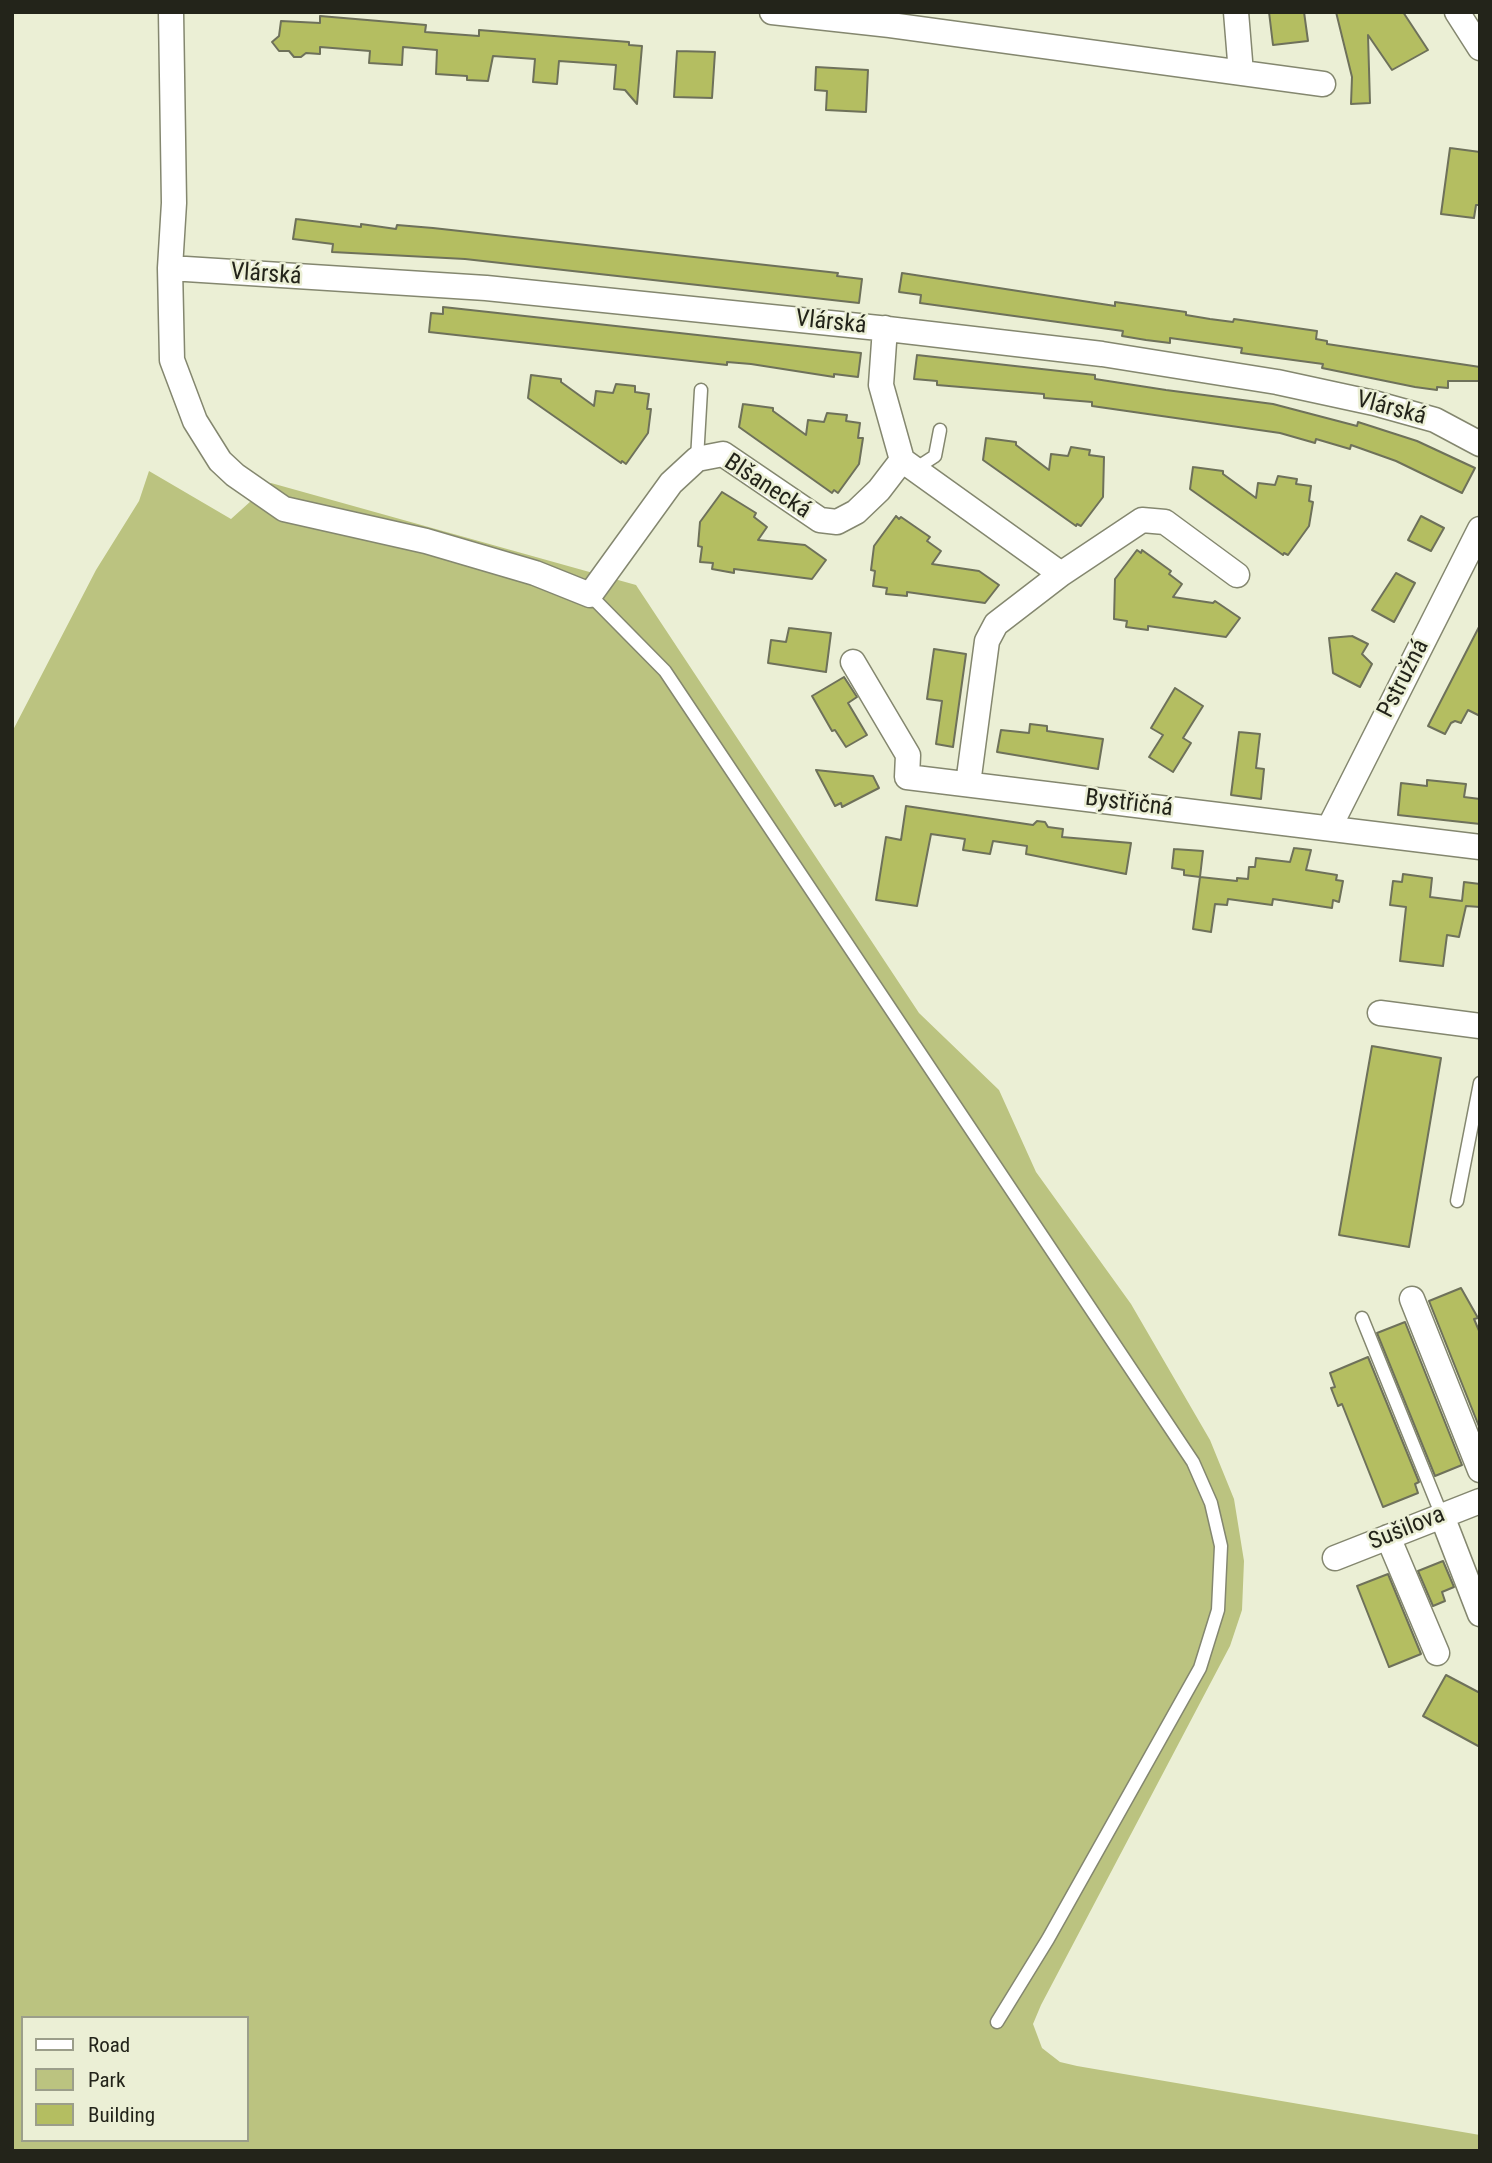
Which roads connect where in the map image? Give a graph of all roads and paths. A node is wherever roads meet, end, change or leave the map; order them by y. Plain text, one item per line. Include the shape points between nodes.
1 (171, 12) edge
2 (772, 12) edge
3 (1236, 12) edge
4 (1457, 12) edge
5 (889, 19) edge
6 (1480, 48) edge
7 (1241, 73) junction
8 (1323, 84) dead end
9 (170, 268) junction
10 (885, 328) junction
11 (702, 390) dead end
12 (940, 430) dead end
13 (1480, 444) edge
14 (696, 458) junction
15 (908, 464) junction
16 (1480, 529) edge
17 (1061, 574) junction
18 (1237, 575) dead end
19 (590, 595) junction
20 (853, 662) dead end
21 (968, 784) junction
22 (1329, 828) junction
23 (1480, 847) edge
24 (1380, 1013) dead end
25 (1480, 1026) edge
26 (1480, 1083) edge
27 (1457, 1201) dead end
28 (1412, 1299) dead end
29 (1362, 1318) dead end
30 (1480, 1470) edge
31 (1480, 1501) edge
32 (1442, 1516) junction
33 (1388, 1537) junction
34 (1335, 1558) dead end
35 (1480, 1614) edge
36 (1437, 1654) dead end
37 (997, 2022) dead end

1 - 9 street via 174,204
2 - 5 street
3 - 7 street
4 - 6 street
5 - 7 street
7 - 8 street
9 - 10 street, Vlárská via 486,288
9 - 19 street via 172,360 195,421 220,461 235,475 284,509 426,541 535,573
10 - 13 street, Vlárská via 1102,354 1277,382 1435,420
10 - 15 street via 881,386
11 - 14 lane
12 - 15 lane via 936,456
14 - 15 street, Blšanecká via 723,454 820,520 836,522 856,512
14 - 19 street, Blšanecká via 671,484
15 - 17 street
16 - 22 street, Pstružná
17 - 18 street via 1142,520 1165,522
17 - 21 street via 996,624 987,641
19 - 37 lane via 665,671 1193,1462 1211,1503 1221,1546 1218,1610 1200,1668
20 - 21 street, Bystřičná via 908,755 907,776
21 - 22 street, Bystřičná
22 - 23 street, Bystřičná
24 - 25 street
26 - 27 lane
28 - 30 street
29 - 32 lane
31 - 32 street, Sušilova
32 - 33 street, Sušilova
32 - 35 street
33 - 34 street, Sušilova
33 - 36 street

